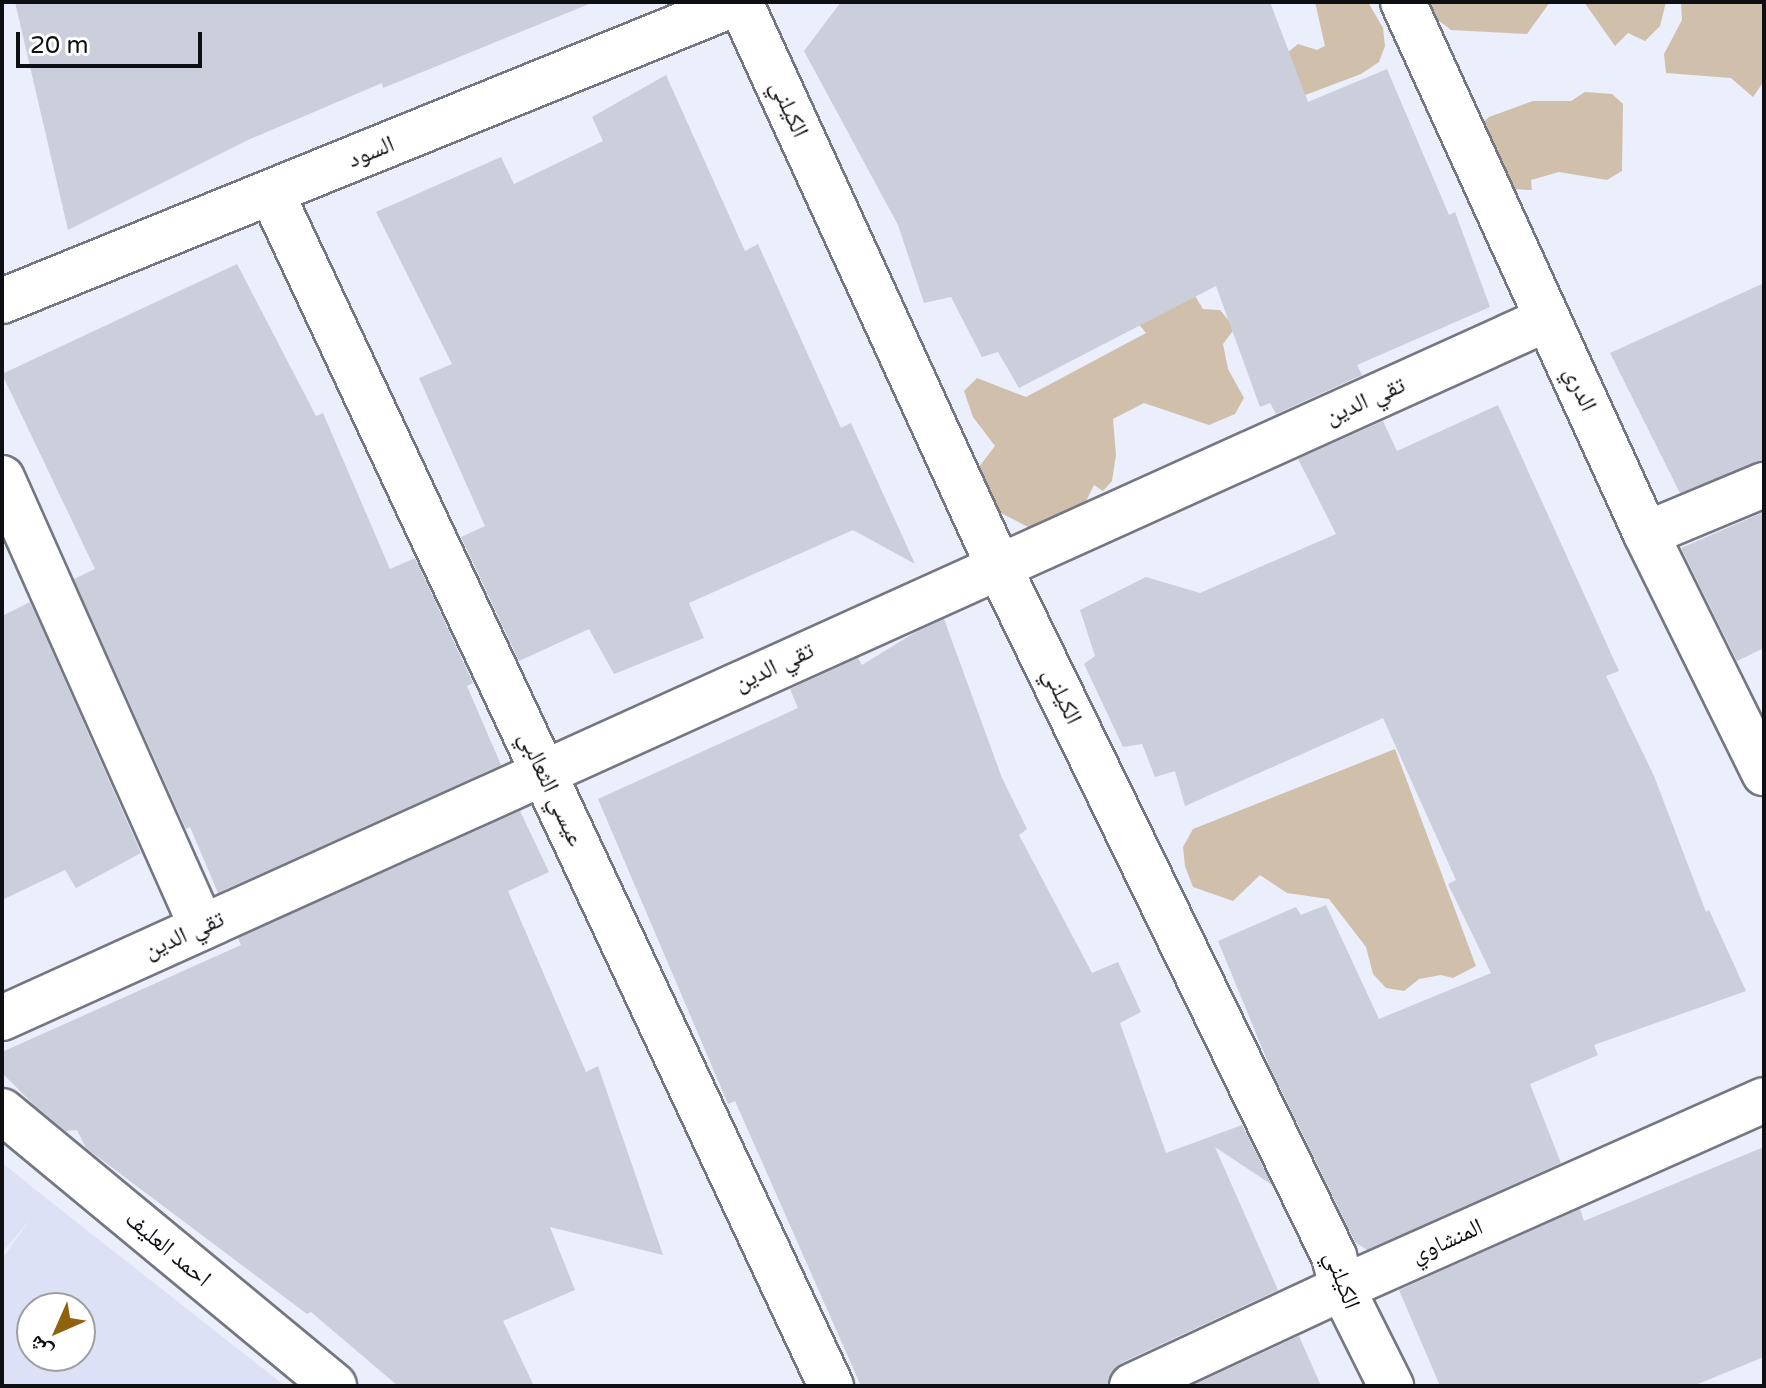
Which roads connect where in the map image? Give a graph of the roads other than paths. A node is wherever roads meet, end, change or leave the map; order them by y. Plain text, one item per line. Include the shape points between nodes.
1 (739, 2) edge
2 (1403, 2) edge
3 (271, 192) junction
4 (2, 301) edge
5 (1547, 319) junction
6 (2, 478) edge
7 (1764, 485) edge
8 (1646, 534) junction
9 (998, 565) junction
10 (543, 773) junction
11 (1764, 773) edge
12 (202, 927) junction
13 (2, 1018) edge
14 (1764, 1100) edge
15 (2, 1111) edge
16 (1342, 1288) junction
17 (334, 1386) edge
18 (831, 1386) edge
19 (1132, 1386) edge
20 (1391, 1386) edge

1 - 3 street, السود
1 - 9 street, الكيلني
2 - 5 street, الدري
3 - 4 street, السود
3 - 10 street, عيسي الثعالبي
5 - 8 street, الدري
5 - 9 street, تقي الدين
6 - 12 street
7 - 8 street
8 - 11 street, الدري
9 - 10 street, تقي الدين
9 - 16 street, الكيلني via 1334,1256
10 - 12 street, تقي الدين
10 - 18 street, عيسي الثعالبي
12 - 13 street, تقي الدين
14 - 16 street, المنشاوي
15 - 17 street, احمد العليف
16 - 19 street, المنشاوي
16 - 20 street, الكيلني

